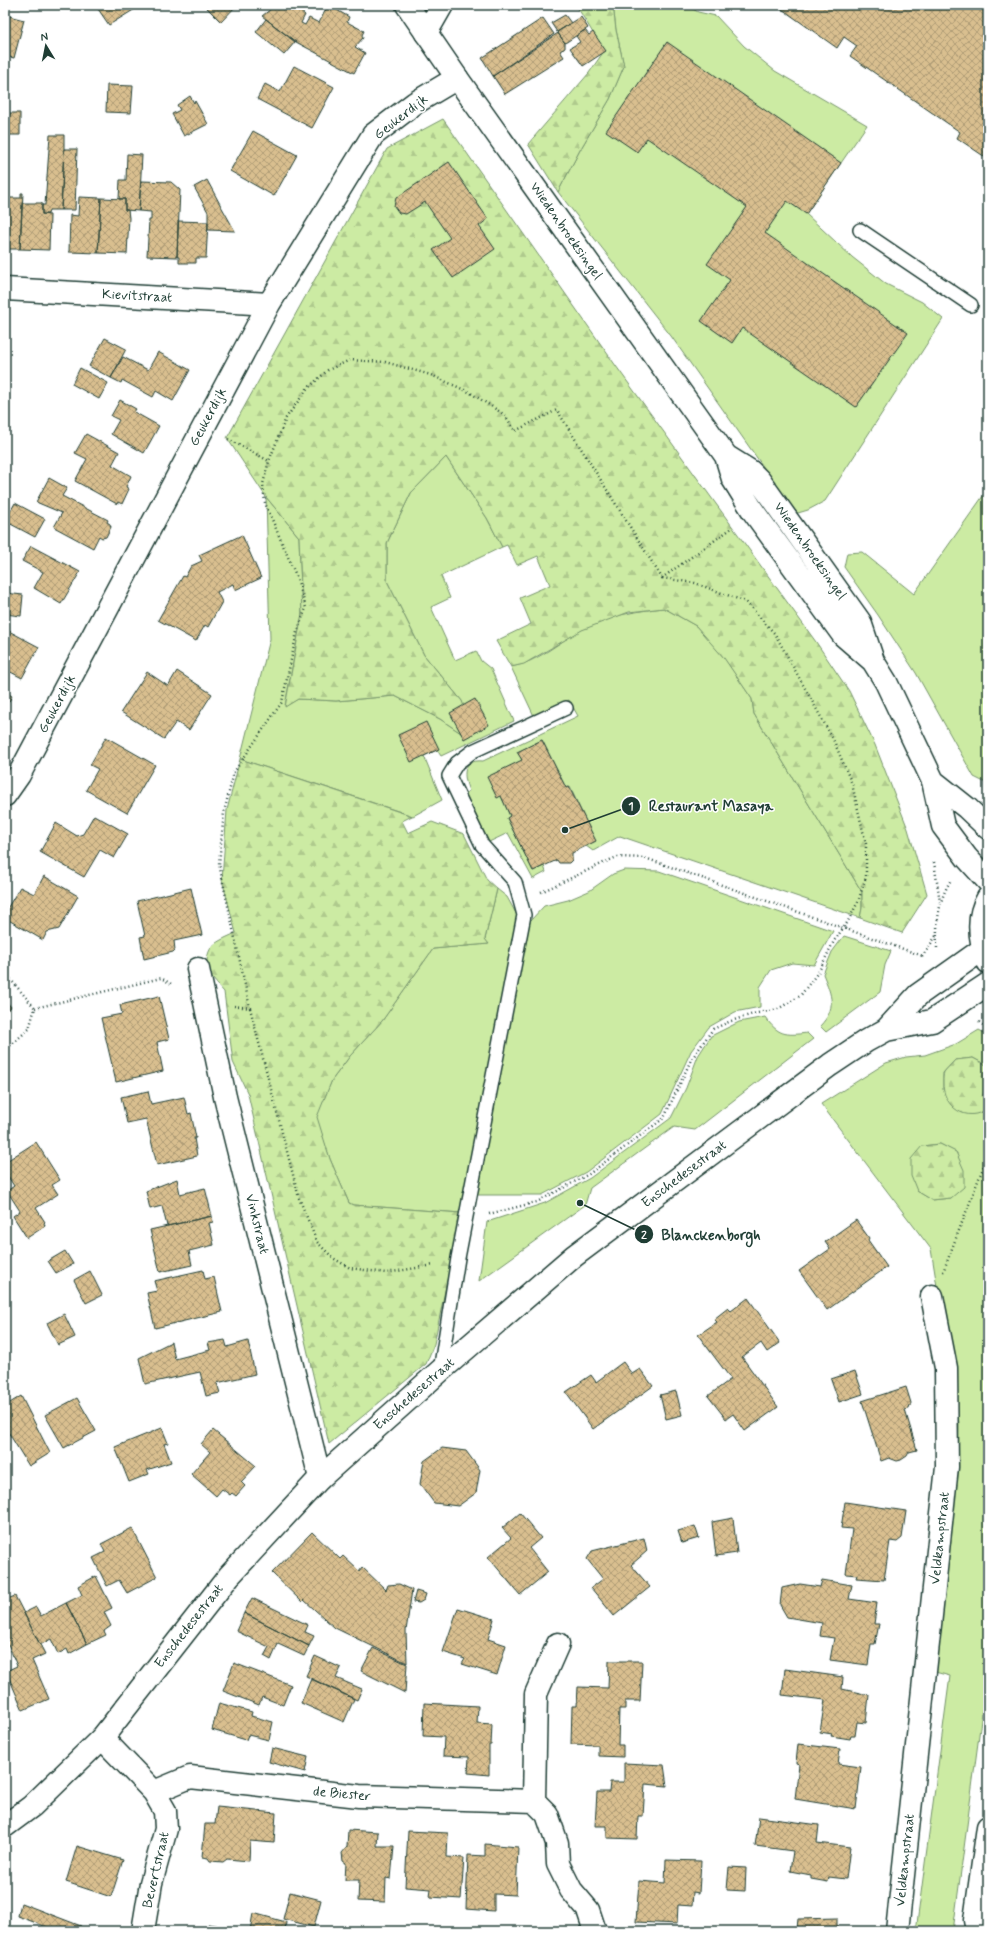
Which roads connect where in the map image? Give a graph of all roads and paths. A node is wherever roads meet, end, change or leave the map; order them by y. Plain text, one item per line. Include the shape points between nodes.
1 (407, 5) edge
2 (442, 5) edge
3 (426, 33) junction
4 (457, 78) junction
5 (860, 230) dead end
6 (5, 289) edge
7 (269, 304) junction
8 (971, 305) dead end
9 (204, 425) junction
10 (726, 456) junction
11 (269, 461) junction
12 (753, 511) junction
13 (662, 578) junction
14 (873, 661) junction
15 (566, 708) dead end
16 (933, 781) junction
17 (5, 795) edge
18 (988, 828) edge
19 (988, 881) edge
20 (988, 898) edge
21 (521, 902) junction
22 (843, 928) junction
23 (985, 955) edge
24 (922, 956) dead end
25 (198, 969) dead end
26 (5, 973) edge
27 (988, 984) edge
28 (204, 1002) junction
29 (35, 1008) junction
30 (250, 1008) junction
31 (886, 1030) junction
32 (5, 1050) edge
33 (988, 1155) edge
34 (467, 1219) junction
35 (458, 1258) junction
36 (932, 1296) joint
37 (440, 1371) junction
38 (320, 1478) junction
39 (558, 1644) dead end
40 (102, 1738) junction
41 (154, 1792) junction
42 (534, 1801) junction
43 (5, 1826) edge
44 (988, 1827) edge
45 (974, 1927) edge
46 (142, 1931) edge
47 (595, 1931) edge
48 (897, 1931) edge

1 - 3 street, Wiedenbroeksingel
2 - 3 street
3 - 4 street, Wiedenbroeksingel
4 - 7 street, Geukerdijk via 415,103 373,135
4 - 10 street, Wiedenbroeksingel
5 - 8 lane
6 - 7 street, Kievitstraat
7 - 9 street, Geukerdijk
9 - 11 path
9 - 17 street, Geukerdijk via 19,775
10 - 12 street, Wiedenbroeksingel via 733,479
10 - 14 street, Wiedenbroeksingel via 750,471 764,486 860,622
11 - 13 path via 286,418 306,389 328,370 350,360 385,362 431,375 469,392 506,415 516,431 557,410
11 - 30 path via 263,484 265,503 297,578 306,608 297,632 282,702 234,772 224,812 218,864
12 - 13 path
12 - 14 street, Wiedenbroeksingel via 843,636
13 - 22 path via 695,583 746,602 775,634 833,738 852,784 866,844 864,883 858,902
14 - 16 street, Wiedenbroeksingel via 886,682
15 - 21 lane via 473,751 457,763 449,776 482,845 515,882
16 - 18 street, Wiedenbroeksingel
16 - 19 street, Wiedenbroeksingel via 942,826
20 - 23 street via 980,933
21 - 22 path via 617,857 645,858
21 - 34 lane via 524,915
22 - 24 path
22 - 34 path via 819,971 800,996 778,1009 731,1021 713,1030 691,1060 664,1118 589,1174 537,1202
23 - 31 street, Enschedesestraat via 918,995
25 - 28 street, Vinkstraat
26 - 29 path
27 - 31 street, Enschedesestraat via 932,1021
28 - 29 path via 161,978
28 - 30 path
28 - 38 street, Vinkstraat via 225,1097
29 - 32 path via 29,1029
30 - 35 path via 300,1198 317,1242 333,1258 350,1268 386,1273 424,1268
31 - 37 street, Enschedesestraat via 830,1065 574,1256
33 - 36 path
34 - 35 lane
35 - 37 lane
36 - 48 street, Veldkampstraat via 946,1368 947,1467
37 - 38 street, Enschedesestraat
38 - 40 street, Enschedesestraat via 229,1576
39 - 42 street via 536,1694
40 - 41 street, Bevertstraat
40 - 43 street, Enschedesestraat via 32,1806
41 - 42 street, de Biester via 190,1777 359,1796
41 - 46 street, Bevertstraat via 165,1811 166,1829 151,1884
42 - 47 street via 547,1814 557,1843 558,1864 571,1890 588,1910
44 - 45 street

